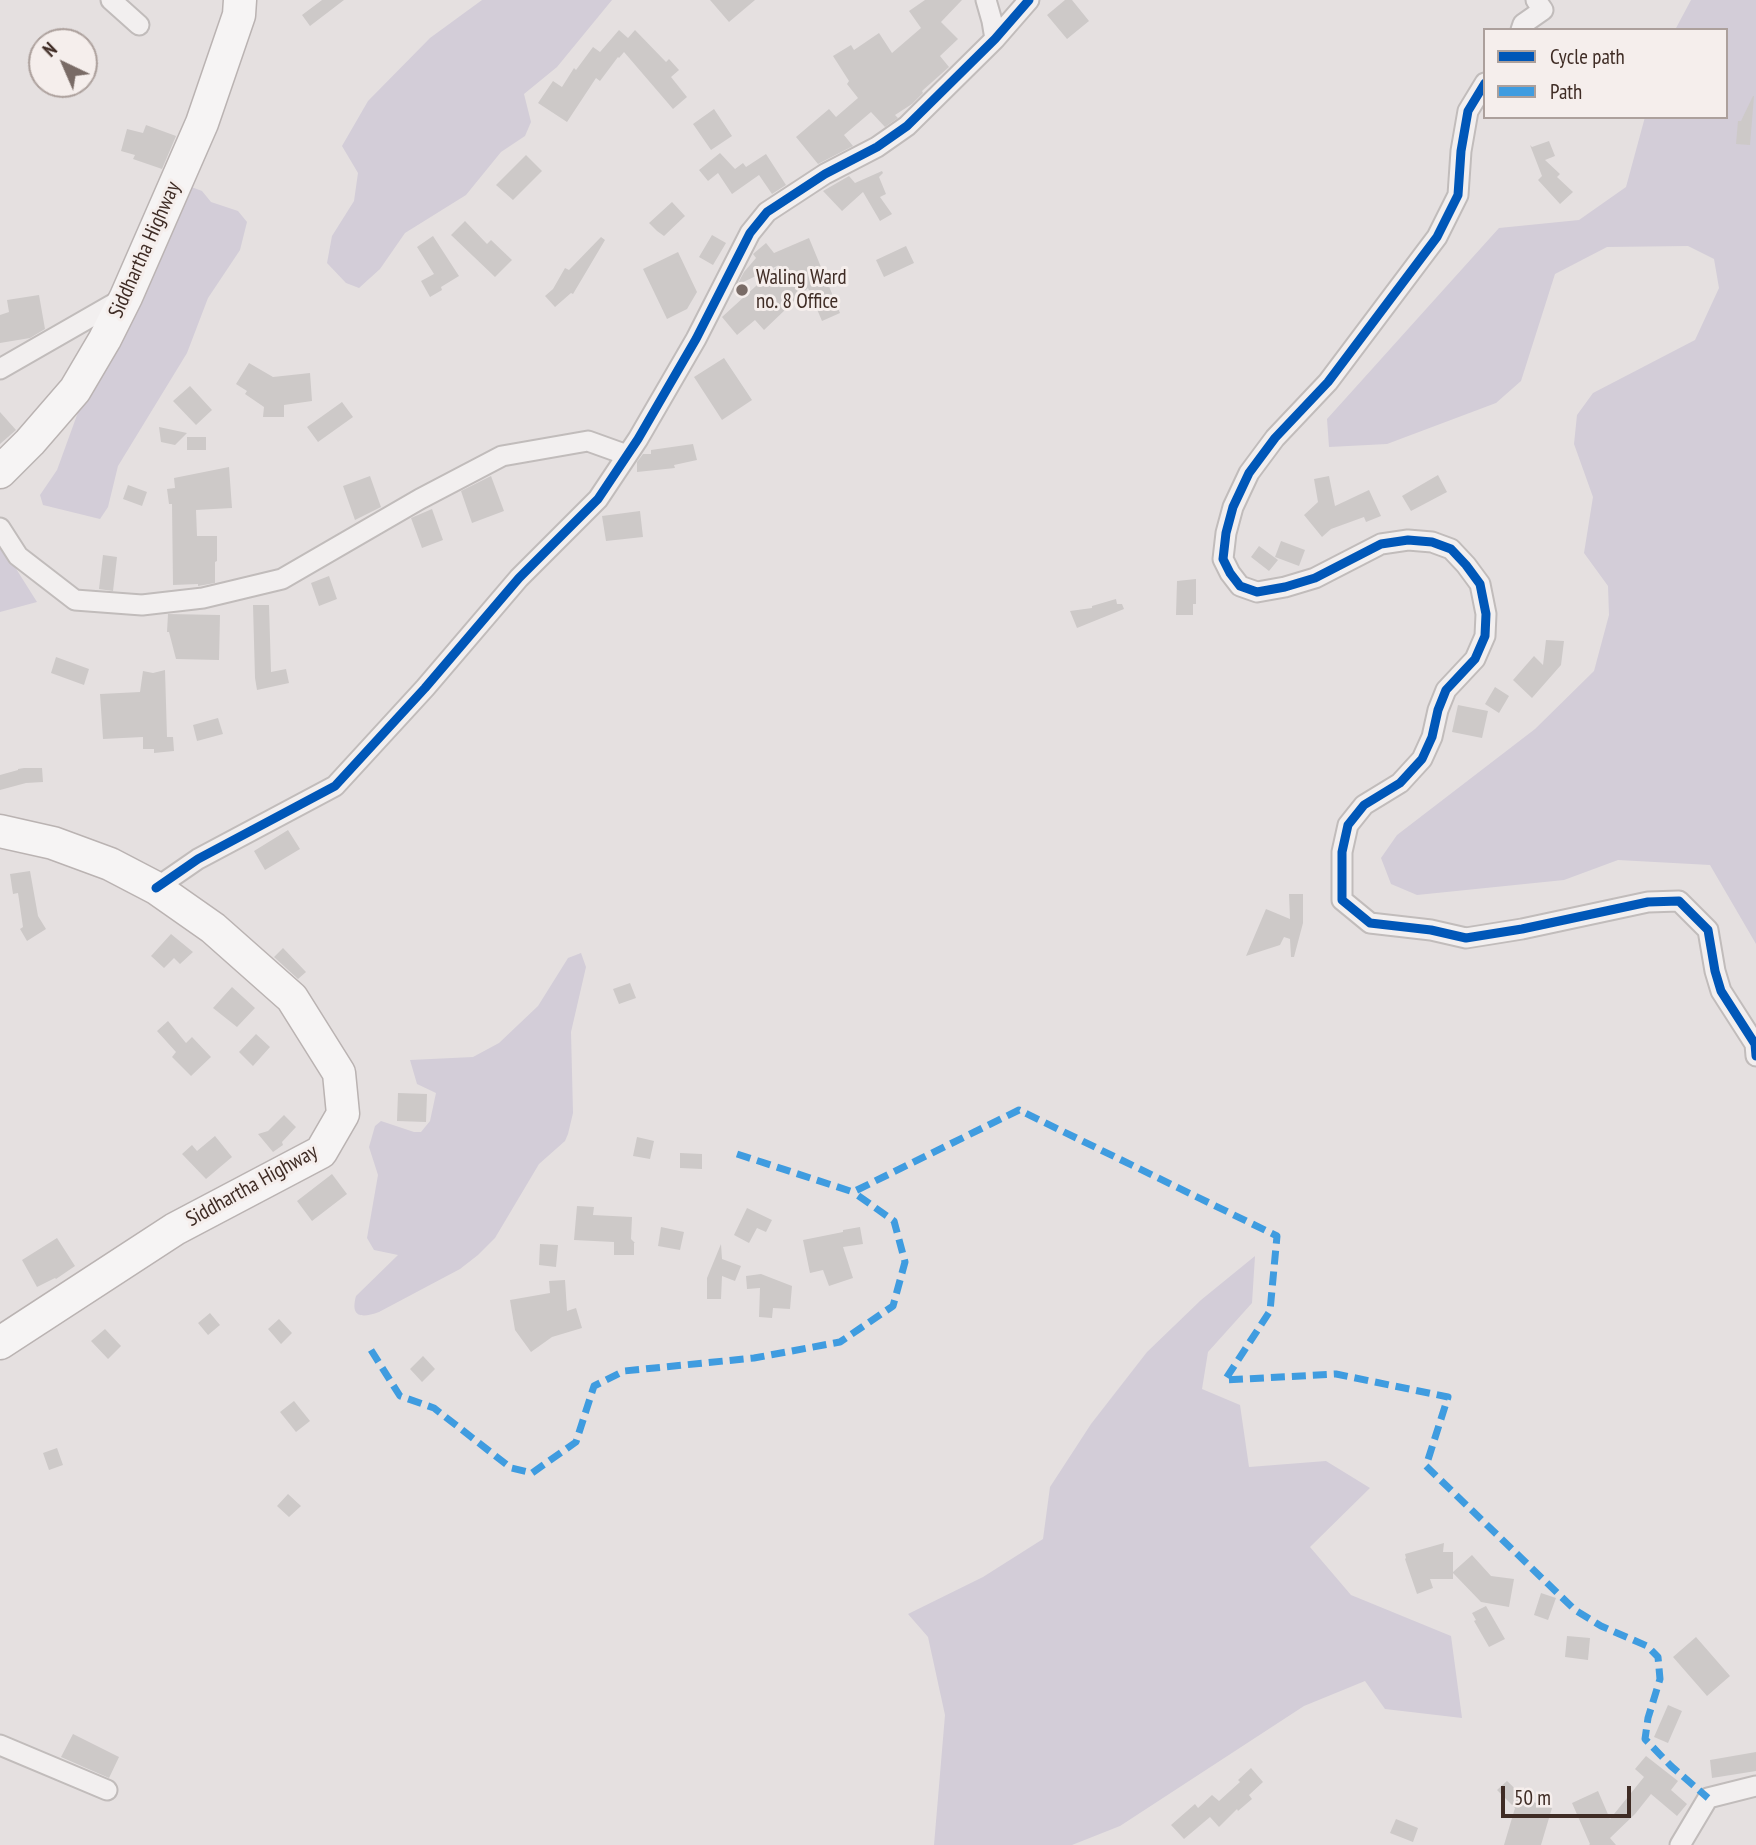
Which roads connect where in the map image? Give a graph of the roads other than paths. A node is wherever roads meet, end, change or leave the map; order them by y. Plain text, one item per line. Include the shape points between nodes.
1 (111, 0) edge
2 (240, 0) edge
3 (986, 0) edge
4 (1029, 0) edge
5 (1545, 3) edge
6 (139, 25) dead end
7 (1522, 28) edge
8 (995, 39) junction
9 (1483, 86) edge
10 (126, 297) junction
11 (0, 369) edge
12 (627, 455) junction
13 (0, 472) edge
14 (0, 528) edge
15 (0, 831) edge
16 (156, 888) junction
17 (1756, 1056) edge
18 (0, 1343) edge
19 (0, 1745) edge
20 (1756, 1786) edge
21 (107, 1790) dead end
22 (1680, 1845) edge

1 - 6 street
2 - 10 highway, Siddhartha Highway via 202,123
3 - 8 street
4 - 8 street
5 - 7 street
8 - 12 street via 906,126 767,212 750,233 696,339
9 - 17 street via 1468,111 1458,195 1437,237 1328,382 1249,473 1233,507 1223,559 1240,586 1257,592 1315,578 1381,544 1433,542 1451,549 1480,584 1485,636 1475,659 1446,690 1422,759 1400,783 1364,805 1348,825 1342,852 1342,900 1370,923 1466,938 1648,902 1679,901 1708,930 1721,990 1755,1044
10 - 11 street
10 - 13 highway, Siddhartha Highway via 75,390
12 - 14 street via 588,441 502,456 282,579 203,598 142,605 75,600 18,556
12 - 16 street via 598,499 519,578 335,786 198,859
15 - 16 highway, Siddhartha Highway via 53,843 110,864
16 - 18 highway, Siddhartha Highway via 213,928 292,998 339,1073 343,1114 321,1152 175,1229
19 - 21 street
20 - 22 street via 1708,1798

